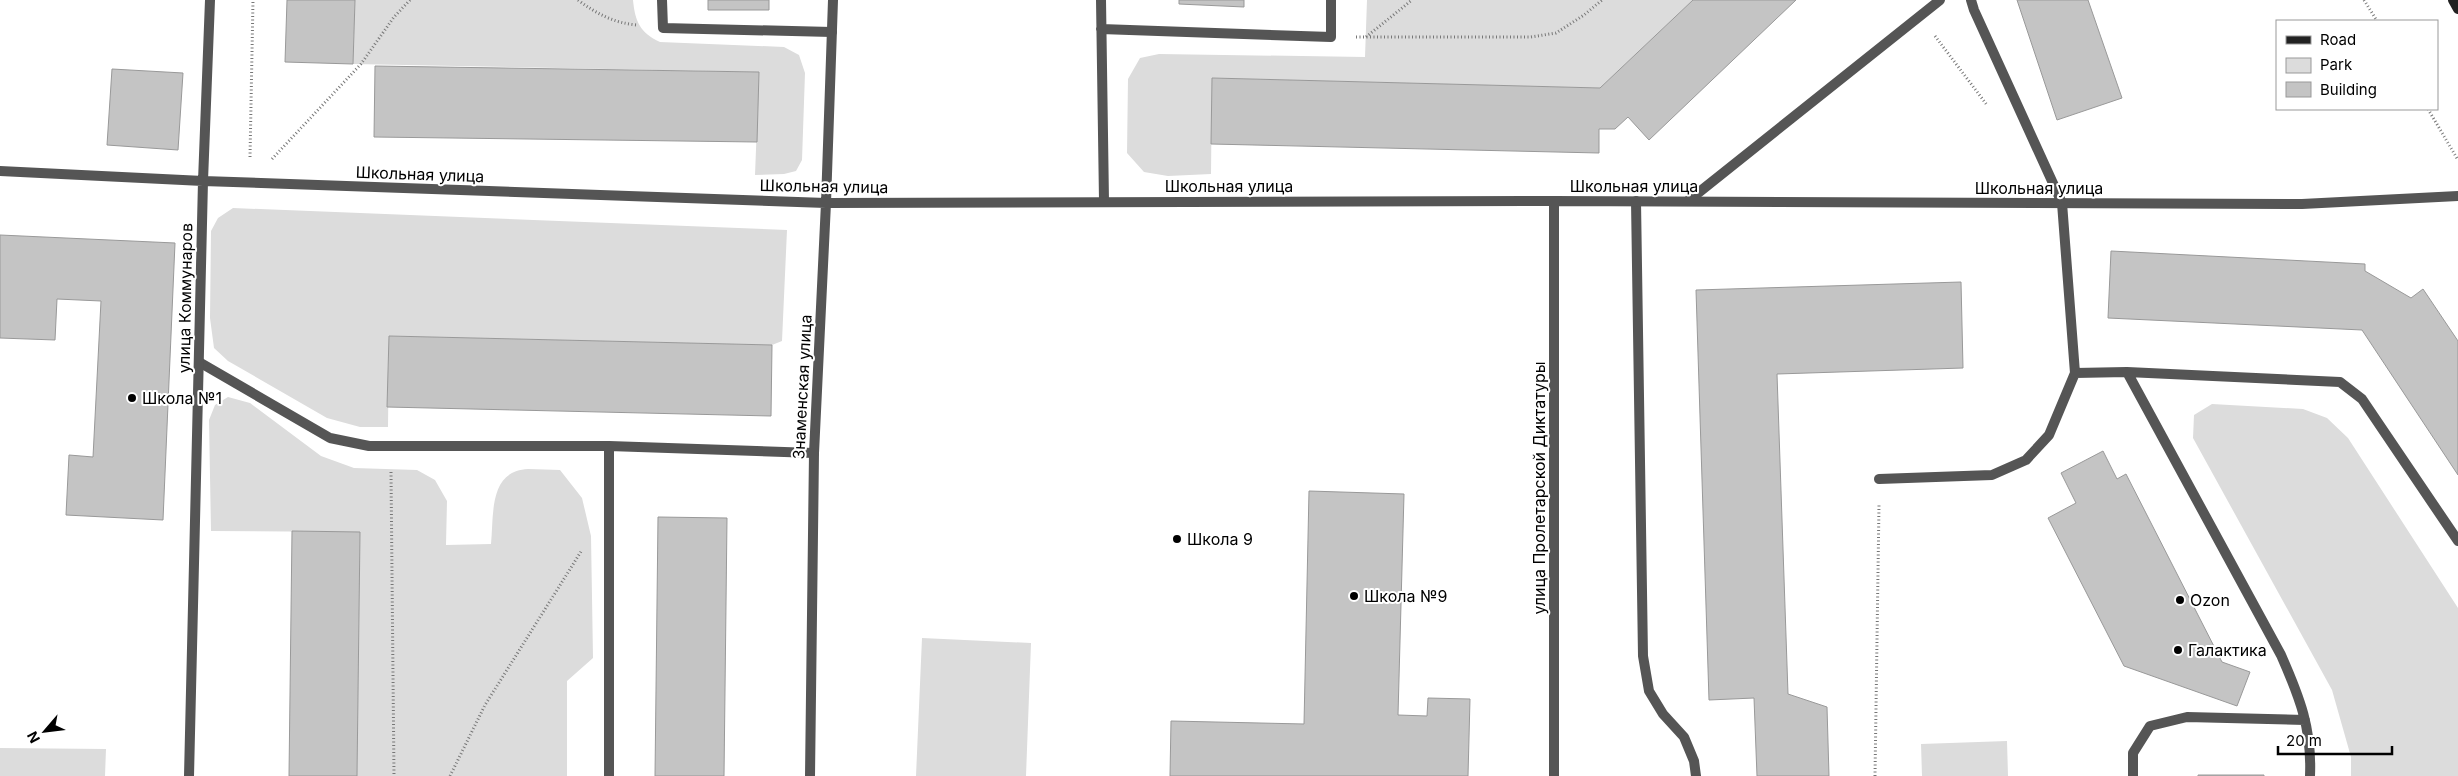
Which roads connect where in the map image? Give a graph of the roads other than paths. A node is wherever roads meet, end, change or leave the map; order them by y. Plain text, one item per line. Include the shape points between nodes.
1 (210, 0) edge
2 (662, 0) edge
3 (833, 0) edge
4 (1100, 0) edge
5 (1331, 0) edge
6 (1940, 0) edge
7 (1971, 0) edge
8 (2453, 0) edge
9 (2458, 9) edge
10 (1101, 29) junction
11 (832, 32) junction
12 (0, 171) edge
13 (203, 181) junction
14 (2458, 196) edge
15 (1554, 200) junction
16 (1104, 201) junction
17 (1636, 201) junction
18 (1688, 201) junction
19 (826, 202) junction
20 (2062, 203) junction
21 (199, 362) junction
22 (2128, 372) junction
23 (2075, 373) junction
24 (609, 446) junction
25 (814, 453) junction
26 (1879, 479) road end
27 (2458, 541) edge
28 (2305, 720) junction
29 (189, 776) edge
30 (609, 776) edge
31 (810, 776) edge
32 (1554, 776) edge
33 (1696, 776) edge
34 (2133, 776) edge
35 (2310, 776) edge

1 - 13 street, улица Коммунаров
2 - 11 street via 663,28
3 - 11 street, Знаменская улица
4 - 10 street
5 - 10 street via 1331,37
6 - 18 street
7 - 20 street
8 - 9 street
10 - 16 street
11 - 19 street, Знаменская улица
12 - 13 street, Школьная улица
13 - 19 street, Школьная улица
13 - 21 street, улица Коммунаров
14 - 20 street, Школьная улица via 2302,204
15 - 16 street, Школьная улица
15 - 17 street, Школьная улица
15 - 32 street, улица Пролетарской Диктатуры
16 - 19 street, Школьная улица
17 - 18 street, Школьная улица
17 - 33 street via 1643,656 1649,691 1663,714 1684,737
18 - 20 street, Школьная улица
19 - 25 street, Знаменская улица
20 - 23 street
21 - 24 street via 330,438 369,446
21 - 29 street, улица Коммунаров
22 - 23 street
22 - 27 street via 2340,382 2362,399
22 - 28 street via 2281,655 2300,698
23 - 26 street via 2049,435 2026,460 1992,475
24 - 25 street
24 - 30 street
25 - 31 street, Знаменская улица
28 - 34 street via 2186,717 2150,726 2133,753
28 - 35 street via 2311,748

